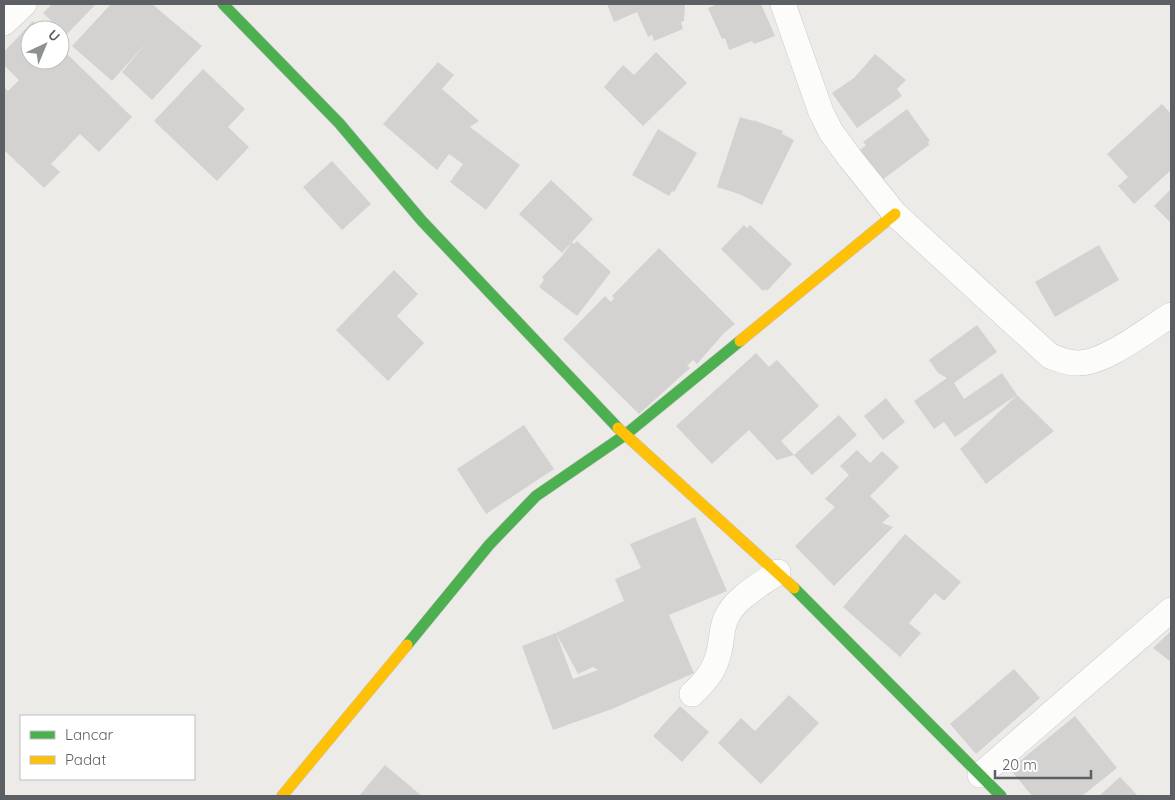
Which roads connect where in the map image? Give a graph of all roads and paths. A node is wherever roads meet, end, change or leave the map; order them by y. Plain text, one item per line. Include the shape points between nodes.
1 (24, 4) edge
2 (223, 4) edge
3 (783, 4) edge
4 (4, 23) edge
5 (895, 214) junction
6 (1171, 315) edge
7 (625, 435) junction
8 (778, 572) junction
9 (1171, 610) edge
10 (692, 694) dead end
11 (980, 775) junction
12 (282, 796) edge
13 (1001, 796) edge

1 - 4 street
2 - 7 street via 339,123 422,221
3 - 5 street via 821,112 839,144
5 - 6 street via 1050,356 1077,364 1093,361
5 - 7 street
7 - 8 street
7 - 12 street via 536,496 521,510
8 - 10 street via 736,603 721,633 719,652 711,673
8 - 11 street
9 - 11 street
11 - 13 street

